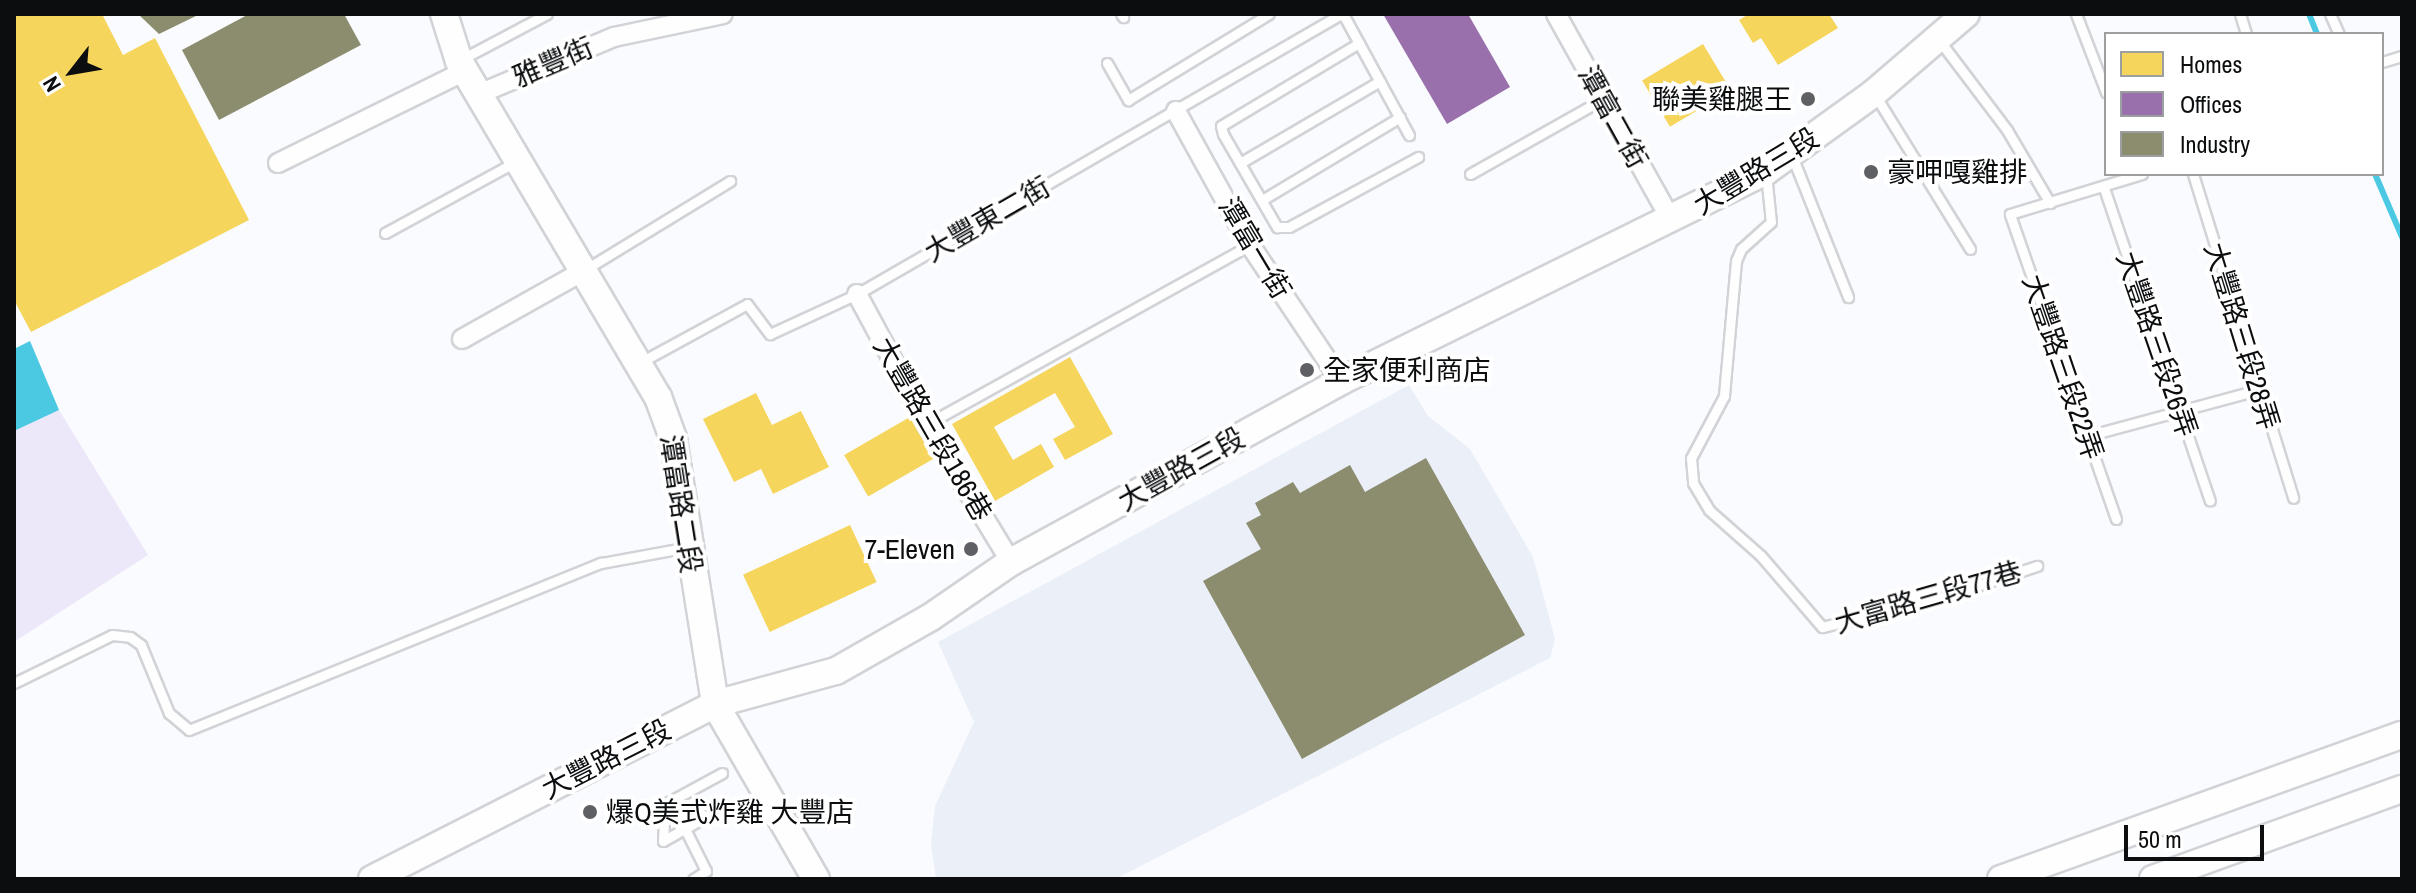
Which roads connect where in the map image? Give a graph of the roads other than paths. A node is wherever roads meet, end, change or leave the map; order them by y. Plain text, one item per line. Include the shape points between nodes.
1 (444, 14) edge
2 (547, 14) edge
3 (723, 14) edge
4 (1269, 14) edge
5 (1342, 14) edge
6 (1556, 14) edge
7 (1966, 14) edge
8 (2076, 14) edge
9 (1937, 37) junction
10 (1359, 43) junction
11 (1107, 63) dead end
12 (462, 66) junction
13 (1380, 81) junction
14 (2104, 87) edge
15 (1874, 93) junction
16 (479, 94) junction
17 (1603, 99) junction
18 (1176, 111) junction
19 (1400, 117) junction
20 (1409, 135) dead end
21 (1792, 156) junction
22 (1418, 157) dead end
23 (518, 161) junction
24 (278, 163) dead end
25 (1240, 163) junction
26 (1766, 171) junction
27 (1470, 174) dead end
28 (2137, 176) edge
29 (2194, 176) edge
30 (730, 181) dead end
31 (2104, 188) junction
32 (1262, 200) junction
33 (2050, 203) junction
34 (1671, 220) junction
35 (385, 233) dead end
36 (1250, 245) junction
37 (1970, 249) dead end
38 (583, 271) junction
39 (857, 294) junction
40 (1848, 297) dead end
41 (462, 339) dead end
42 (637, 364) junction
43 (1341, 381) junction
44 (2258, 390) junction
45 (2179, 409) junction
46 (927, 424) junction
47 (2087, 436) junction
48 (2293, 498) dead end
49 (2210, 501) dead end
50 (2116, 519) dead end
51 (688, 547) junction
52 (1011, 562) junction
53 (2037, 566) dead end
54 (14, 683) edge
55 (715, 704) junction
56 (2402, 735) edge
57 (722, 773) dead end
58 (2402, 789) edge
59 (726, 805) dead end
60 (685, 829) junction
61 (372, 879) edge
62 (694, 879) edge
63 (816, 879) edge
64 (2001, 879) edge
65 (2153, 879) edge

1 - 12 street, 潭富路二段
2 - 12 lane
3 - 16 street, 雅豐街 via 614,37
4 - 11 lane via 1128,100
5 - 10 lane
5 - 18 lane, 大豐東二街
6 - 17 street, 潭富二街
7 - 9 street, 大豐路三段
8 - 14 lane
9 - 15 street, 大豐路三段
9 - 33 lane via 2007,130
10 - 13 lane
10 - 25 lane via 1221,126
12 - 16 street, 潭富路二段
12 - 24 street
13 - 19 lane
13 - 25 lane
15 - 21 street, 大豐路三段
15 - 37 lane
16 - 23 street, 潭富路二段
17 - 27 lane
17 - 34 street, 潭富二街
18 - 36 street, 潭富一街
18 - 39 lane, 大豐東二街
19 - 20 lane
19 - 32 lane
21 - 26 street, 大豐路三段
21 - 40 lane
22 - 32 lane via 1289,227 1277,227
23 - 35 lane
23 - 38 street, 潭富路二段
25 - 32 lane
26 - 34 street, 大豐路三段
26 - 53 lane, 大富路三段77巷 via 1771,222 1741,249 1736,261 1724,396 1691,458 1693,483 1709,510 1761,556 1822,627 1931,601
28 - 31 lane
29 - 44 lane, 大豐路三段28弄
30 - 38 lane
31 - 33 lane
31 - 45 lane, 大豐路三段26弄
33 - 47 lane, 大豐路三段22弄 via 2010,214
34 - 43 street, 大豐路三段
36 - 43 street, 潭富一街
36 - 46 lane
38 - 41 street
38 - 42 street, 潭富路二段
39 - 42 lane, 大豐東二街 via 770,334 747,304
39 - 46 street, 大豐路三段186巷
42 - 51 street, 潭富路二段 via 658,397 673,438
43 - 52 street, 大豐路三段
44 - 45 lane
44 - 48 lane, 大豐路三段28弄
45 - 47 lane
45 - 49 lane, 大豐路三段26弄
46 - 52 street, 大豐路三段186巷
47 - 50 lane, 大豐路三段22弄
51 - 54 lane via 601,563 189,730 169,713 141,645 130,637 112,635
51 - 55 street, 潭富路二段
52 - 55 street, 大豐路三段 via 931,617 836,671
55 - 61 street, 大豐路三段
55 - 63 street, 潭富路二段
56 - 64 street
57 - 60 lane via 665,804 663,841
58 - 65 street
59 - 60 lane
60 - 62 lane via 706,871

